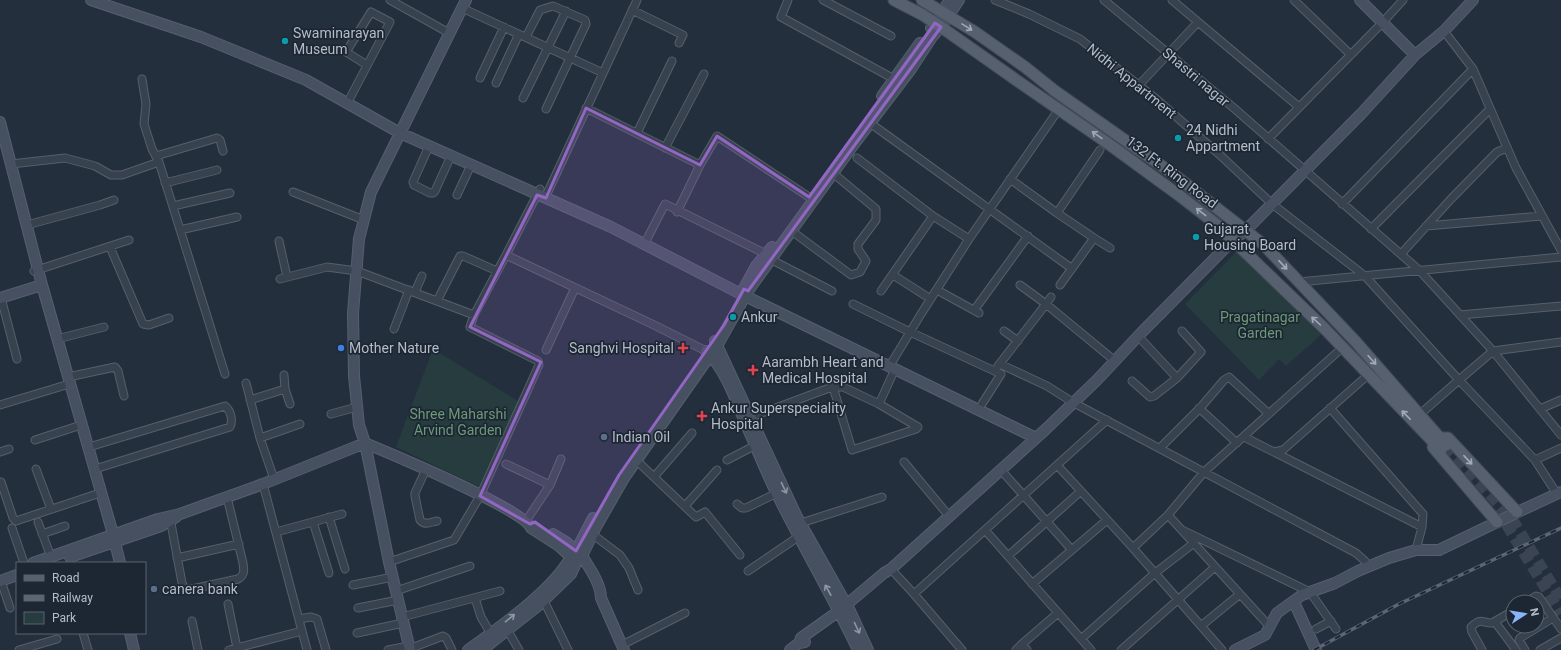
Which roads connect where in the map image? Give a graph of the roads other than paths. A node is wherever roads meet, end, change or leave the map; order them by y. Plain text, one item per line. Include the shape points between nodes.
1 (91, 0) edge
2 (110, 0) edge
3 (390, 0) edge
4 (637, 0) edge
5 (788, 0) edge
6 (823, 0) edge
7 (894, 0) edge
8 (922, 0) edge
9 (950, 0) edge
10 (959, 0) edge
11 (995, 0) edge
12 (1104, 0) edge
13 (1172, 0) edge
14 (1294, 0) edge
15 (1360, 0) edge
16 (1403, 0) edge
17 (1473, 0) edge
18 (464, 4) edge
19 (632, 10) junction
20 (566, 11) junction
21 (945, 13) junction
22 (1198, 22) junction
23 (1383, 22) junction
24 (938, 25) junction
25 (504, 27) junction
26 (1444, 31) junction
27 (449, 33) junction
28 (519, 34) junction
29 (891, 36) dead end
30 (526, 37) junction
31 (679, 43) dead end
32 (547, 47) junction
33 (1169, 55) junction
34 (1351, 55) junction
35 (1415, 55) junction
36 (570, 58) junction
37 (672, 61) dead end
38 (367, 65) junction
39 (1473, 68) junction
40 (603, 74) junction
41 (704, 74) dead end
42 (480, 78) dead end
43 (142, 79) dead end
44 (894, 79) junction
45 (496, 83) dead end
46 (1139, 85) junction
47 (350, 98) junction
48 (523, 98) dead end
49 (1299, 107) junction
50 (586, 108) junction
51 (546, 109) dead end
52 (1059, 109) junction
53 (1490, 109) junction
54 (0, 122) edge
55 (870, 123) junction
56 (401, 130) junction
57 (637, 133) junction
58 (1268, 139) junction
59 (0, 142) edge
60 (429, 146) junction
61 (666, 148) junction
62 (1507, 148) junction
63 (1100, 150) dead end
64 (223, 151) dead end
65 (451, 156) junction
66 (857, 158) dead end
67 (157, 159) junction
68 (471, 165) junction
69 (700, 165) junction
70 (10, 167) junction
71 (217, 170) dead end
72 (1304, 171) junction
73 (834, 174) junction
74 (1010, 179) junction
75 (165, 183) junction
76 (293, 192) dead end
77 (230, 193) dead end
78 (543, 193) junction
79 (457, 195) dead end
80 (810, 197) junction
81 (114, 200) dead end
82 (1271, 203) junction
83 (1342, 204) junction
84 (173, 206) junction
85 (990, 209) junction
86 (677, 212) junction
87 (1057, 213) junction
88 (933, 216) junction
89 (1542, 216) junction
90 (237, 217) dead end
91 (364, 220) junction
92 (27, 225) junction
93 (1426, 226) junction
94 (1371, 229) junction
95 (180, 230) junction
96 (1246, 230) junction
97 (792, 232) junction
98 (1028, 236) junction
99 (1094, 238) junction
100 (647, 239) junction
101 (969, 239) junction
102 (128, 240) dead end
103 (1233, 240) junction
104 (279, 241) dead end
105 (110, 247) junction
106 (1110, 248) dead end
107 (1561, 250) edge
108 (1401, 254) junction
109 (506, 255) junction
110 (768, 257) junction
111 (1561, 257) edge
112 (1072, 268) junction
113 (36, 270) junction
114 (1420, 270) junction
115 (357, 271) junction
116 (497, 271) junction
117 (893, 275) junction
118 (422, 276) dead end
119 (1365, 276) junction
120 (1299, 282) junction
121 (1020, 285) dead end
122 (1060, 285) dead end
123 (40, 286) junction
124 (575, 288) junction
125 (937, 290) junction
126 (412, 291) junction
127 (832, 291) dead end
128 (882, 291) dead end
129 (745, 293) junction
130 (926, 296) dead end
131 (1051, 297) dead end
132 (0, 298) edge
133 (437, 301) junction
134 (853, 304) dead end
135 (1046, 304) junction
136 (1561, 306) edge
137 (474, 315) junction
138 (1460, 315) junction
139 (169, 318) dead end
140 (104, 327) dead end
141 (394, 328) dead end
142 (1004, 331) dead end
143 (1182, 331) dead end
144 (910, 332) junction
145 (1138, 336) junction
146 (57, 339) junction
147 (1018, 341) junction
148 (716, 342) junction
149 (1561, 342) edge
150 (1342, 348) junction
151 (546, 350) dead end
152 (1493, 351) junction
153 (708, 353) junction
154 (16, 359) dead end
155 (1115, 361) junction
156 (1000, 364) junction
157 (892, 366) junction
158 (995, 371) junction
159 (225, 374) dead end
160 (284, 375) dead end
161 (1368, 375) junction
162 (1177, 378) junction
163 (1459, 380) junction
164 (67, 381) junction
165 (1132, 381) dead end
166 (246, 383) dead end
167 (834, 387) junction
168 (285, 389) junction
169 (124, 396) dead end
170 (250, 400) junction
171 (1561, 400) edge
172 (1074, 402) junction
173 (290, 404) dead end
174 (879, 404) junction
175 (982, 404) junction
176 (0, 405) edge
177 (358, 407) junction
178 (1199, 408) junction
179 (1330, 408) junction
180 (1540, 409) junction
181 (331, 414) dead end
182 (1269, 414) junction
183 (1419, 415) junction
184 (751, 417) junction
185 (1107, 420) junction
186 (300, 424) dead end
187 (78, 426) junction
188 (692, 433) dead end
189 (1039, 435) junction
190 (1561, 435) edge
191 (1244, 437) junction
192 (260, 438) junction
193 (35, 440) dead end
194 (365, 443) junction
195 (1238, 443) junction
196 (1440, 444) junction
197 (756, 445) junction
198 (89, 447) junction
199 (1160, 448) junction
200 (1561, 448) edge
201 (9, 449) dead end
202 (0, 451) edge
203 (1274, 452) junction
204 (561, 459) dead end
205 (636, 460) junction
206 (727, 460) dead end
207 (1535, 460) junction
208 (904, 462) dead end
209 (506, 464) dead end
210 (1057, 465) junction
211 (36, 468) dead end
212 (95, 468) junction
213 (426, 469) junction
214 (717, 470) dead end
215 (1000, 470) junction
216 (1204, 472) junction
217 (654, 477) junction
218 (274, 479) junction
219 (1, 482) edge
220 (263, 484) junction
221 (550, 484) junction
222 (1081, 491) junction
223 (777, 493) junction
224 (1559, 493) edge
225 (97, 494) junction
226 (480, 496) junction
227 (1023, 496) junction
228 (227, 497) junction
229 (882, 497) dead end
230 (737, 504) dead end
231 (685, 506) junction
232 (51, 509) junction
233 (1517, 512) junction
234 (342, 514) dead end
235 (1168, 515) junction
236 (949, 516) junction
237 (329, 517) junction
238 (170, 518) junction
239 (1107, 520) junction
240 (437, 521) dead end
241 (38, 522) dead end
242 (313, 522) junction
243 (528, 522) junction
244 (1047, 522) junction
245 (1497, 522) junction
246 (801, 523) junction
247 (65, 526) dead end
248 (1422, 527) junction
249 (12, 528) dead end
250 (985, 530) junction
251 (1182, 530) junction
252 (276, 532) junction
253 (42, 534) junction
254 (592, 534) junction
255 (798, 537) junction
256 (112, 539) junction
257 (1194, 543) junction
258 (238, 544) junction
259 (1133, 548) junction
260 (1072, 550) junction
261 (1416, 550) junction
262 (740, 555) dead end
263 (576, 556) junction
264 (1008, 556) junction
265 (177, 558) junction
266 (52, 560) edge
267 (24, 562) edge
268 (39, 562) edge
269 (115, 562) edge
270 (120, 562) edge
271 (390, 562) junction
272 (470, 566) dead end
273 (1216, 567) junction
274 (1368, 567) junction
275 (16, 569) edge
276 (345, 569) dead end
277 (891, 569) junction
278 (748, 571) dead end
279 (329, 573) dead end
280 (1155, 573) junction
281 (16, 575) edge
282 (393, 576) junction
283 (0, 579) edge
284 (1032, 584) junction
285 (352, 585) dead end
286 (638, 590) dead end
287 (500, 591) dead end
288 (1310, 592) junction
289 (914, 594) junction
290 (1240, 594) junction
291 (397, 596) junction
292 (475, 598) junction
293 (1178, 599) junction
294 (544, 601) junction
295 (1294, 602) junction
296 (228, 604) dead end
297 (1545, 606) edge
298 (10, 608) dead end
299 (358, 608) dead end
300 (844, 611) junction
301 (685, 613) dead end
302 (1058, 613) junction
303 (1505, 615) edge
304 (1553, 618) junction
305 (299, 619) junction
306 (403, 620) junction
307 (192, 621) dead end
308 (1331, 621) junction
309 (1495, 622) junction
310 (1201, 626) junction
311 (1270, 627) junction
312 (1316, 629) dead end
313 (1336, 629) dead end
314 (1561, 629) edge
315 (302, 631) junction
316 (508, 631) junction
317 (357, 633) dead end
318 (83, 634) edge
319 (130, 634) edge
320 (135, 634) edge
321 (491, 634) junction
322 (1561, 638) edge
323 (57, 639) dead end
324 (1081, 639) junction
325 (1025, 647) edge
326 (237, 648) junction
327 (409, 648) edge
328 (623, 648) edge
329 (19, 650) edge
330 (88, 650) edge
331 (134, 650) edge
332 (138, 650) edge
333 (198, 650) edge
334 (229, 650) edge
335 (307, 650) edge
336 (326, 650) edge
337 (388, 650) edge
338 (452, 650) edge
339 (468, 650) edge
340 (482, 650) edge
341 (518, 650) edge
342 (568, 650) edge
343 (790, 650) edge
344 (858, 650) edge
345 (868, 650) edge
346 (962, 650) edge
347 (1016, 650) edge
348 (1091, 650) edge
349 (1121, 650) edge
350 (1222, 650) edge
351 (1235, 650) edge
352 (1316, 650) edge
353 (1482, 650) edge
354 (1516, 650) edge
355 (1525, 650) edge
356 (1540, 650) edge

1 - 56 street via 201,37 306,80
2 - 47 street via 203,32 308,75
3 - 27 street
4 - 19 street
5 - 44 street via 781,18
6 - 29 street
7 - 24 main road, 132 Ft. Ring Road
8 - 21 main road, 132 Ft. Ring Road
9 - 21 street
10 - 21 street
11 - 46 street, Nidhi Appartment via 1080,39
12 - 33 street, Shastri nagar
13 - 22 street
14 - 34 street
15 - 23 street
16 - 23 street
17 - 26 street
18 - 25 street
18 - 27 street
19 - 31 street via 682,35
19 - 40 street
20 - 30 street via 553,6 540,10
20 - 32 street
20 - 36 street via 585,20 586,24
21 - 24 street
21 -> 96 main road, 132 Ft. Ring Road via 1025,67 1054,91 1176,176
22 - 33 street
22 - 49 street
23 - 34 street
23 - 35 street
24 - 44 street
24 - 52 main road, 132 Ft. Ring Road
24 - 55 street via 911,69
25 - 28 street
25 - 42 street
26 - 35 street
26 - 39 street
27 - 56 street
28 - 30 street
28 - 45 street
30 - 32 street
32 - 36 street
32 - 48 street
33 - 46 street
33 - 58 street, Shastri nagar
34 - 49 street
35 - 72 street
36 - 40 street
36 - 51 street
37 - 57 street
38 - 38 street via 390,22 371,12 346,52
38 - 47 street
39 - 53 street
39 - 83 street
40 - 50 street
41 - 61 street
43 - 67 street via 146,104 144,124
44 - 80 street
46 - 82 street, Nidhi Appartment
47 - 56 street
49 - 58 street
50 - 57 street
50 - 78 street
52 - 74 street
103 -> 52 main road, 132 Ft. Ring Road via 1180,196
53 - 62 street
53 - 94 street
54 - 70 street
55 - 73 street
55 - 85 street
56 - 60 street
56 - 78 street
56 - 91 street via 371,192
57 - 61 street
58 - 72 street, Shastri nagar
59 - 70 street
60 - 65 street
60 - 65 street via 413,182 430,193 435,190
61 - 69 street
62 - 89 street
62 - 93 street via 1497,152
63 - 87 street
64 - 67 street via 218,138
65 - 68 street
66 - 88 street
67 - 70 street via 122,175 111,175 95,166 65,158
67 - 75 street
68 - 78 street
68 - 79 street
69 - 80 street via 717,136
69 - 86 street
70 - 92 street
70 - 113 street
71 - 75 street
72 - 82 street
72 - 83 street, Shastri nagar
73 - 97 street
73 - 97 street via 876,209 876,220 858,244 858,249 866,261 860,272 851,275
74 - 85 street
74 - 87 street
75 - 84 street
76 - 91 street
77 - 84 street
78 - 100 street via 614,222
78 - 109 street
78 - 129 street
80 - 110 street
81 - 92 street
82 - 96 street
82 - 119 street, Nidhi Appartment
83 - 94 street, Shastri nagar
84 - 95 street
85 - 98 street
85 - 101 street
86 - 100 street via 665,204
86 - 110 street
87 - 99 street
88 - 101 street
88 - 117 street
89 - 93 street
89 - 107 street
90 - 95 street
91 - 115 street via 359,238
92 - 113 street
93 - 108 street
94 - 108 street, Shastri nagar
95 - 159 street
96 - 103 street
96 -> 120 main road, 132 Ft. Ring Road via 1264,244
97 - 110 street
98 - 112 street
98 - 125 street via 977,311
99 - 106 street
99 - 112 street
100 - 129 street
101 - 125 street
102 - 105 street
103 - 145 street
150 -> 103 main road, 132 Ft. Ring Road
104 - 115 street via 283,278 327,267
105 - 113 street
105 - 139 street via 143,324 149,325
108 - 114 street, Shastri nagar
109 - 116 street
109 - 124 street
110 - 127 street
110 - 129 street
111 - 114 street
112 - 122 street
113 - 123 street
114 - 119 street
114 - 138 street, Shastri nagar
115 - 126 street
115 - 177 street via 353,313 354,376
116 - 133 street via 460,256
116 - 137 street
117 - 128 street
117 - 130 street
118 - 126 street
119 - 120 street
119 - 163 street, Nidhi Appartment
120 -> 183 main road, 132 Ft. Ring Road
121 - 135 street
123 - 132 street
123 - 146 street
123 - 164 street
124 - 151 street
124 - 153 street
125 - 144 street
126 - 133 street
126 - 141 street
129 - 148 street
129 - 157 street
131 - 135 street
132 - 154 street
133 - 137 street
134 - 144 street
135 - 147 street
135 - 155 street
136 - 138 street
137 - 226 street via 470,327 540,362
138 - 152 street, Shastri nagar
140 - 146 street
142 - 147 street
143 - 162 street via 1201,352
144 - 157 street
144 - 158 street
145 - 155 street
145 - 162 street
146 - 164 street
147 - 156 street
148 - 153 street
148 - 184 street
149 - 152 street
150 - 161 main road, 132 Ft. Ring Road
150 - 182 street
152 - 163 street
152 - 180 street, Shastri nagar
153 - 197 street via 727,380
153 - 205 street
153 - 263 street via 619,475 589,524
155 - 172 street
156 - 158 street
156 - 172 street
157 - 174 street
157 - 175 street
157 - 189 street via 1012,425
158 - 175 street via 1001,374
160 - 168 street
161 - 179 street
196 -> 161 main road, 132 Ft. Ring Road
162 - 165 street via 1150,397
163 - 183 street
163 - 207 street, Nidhi Appartment
164 - 169 street via 114,367 118,370
164 - 176 street
164 - 187 street
164 - 198 street
166 - 170 street
167 - 174 street via 843,387
167 - 174 street via 852,450 918,427
167 - 184 street
168 - 170 street
168 - 173 street
170 - 192 street
171 - 180 street
172 - 185 street
172 - 189 street
175 - 189 street
177 - 181 street
177 - 194 street via 359,425
178 - 182 street via 1224,380 1229,378
178 - 195 street
178 - 199 street
179 - 203 street via 1283,450
179 - 248 street via 1423,514
180 - 190 street, Shastri nagar
182 - 191 street
183 - 196 main road, 132 Ft. Ring Road
184 -> 246 street
185 - 199 street
185 - 210 street
186 - 192 street
187 - 193 street
187 - 225 street
188 - 217 street
189 - 215 street
191 - 195 street
191 - 203 street
192 - 218 street
194 - 213 street
194 - 218 street
194 - 271 street
195 - 216 street
196 -> 233 main road via 1448,438
196 - 245 main road via 1433,448
197 - 206 street
197 - 223 street
198 - 212 street
198 - 212 street via 225,406 231,416 230,427
199 - 216 street
200 - 207 street
201 - 202 street
203 - 248 street
204 - 221 street
205 - 217 street
205 - 254 street
207 - 224 street, Nidhi Appartment
208 - 236 street
209 - 221 street
210 - 222 street
210 - 227 street
211 - 232 street
212 - 256 street
213 - 226 street
213 - 240 street via 415,493 420,520 424,524
214 - 231 street
215 - 227 street
215 - 236 street
216 - 235 street
216 - 274 street via 1356,553
217 - 231 street
218 - 220 street
219 - 232 street via 16,521
220 - 228 street
220 - 252 street
221 - 243 street
222 - 239 street
222 - 244 street
223 - 230 street via 746,508
223 - 255 street
224 - 233 street
225 - 232 street
225 - 256 street
226 - 243 street
226 - 271 street via 454,540
227 - 244 street
227 - 250 street
228 - 238 street
228 - 258 street
229 - 246 street
231 - 262 street via 696,517 705,512
233 - 245 street
234 - 237 street
235 - 251 street
235 - 259 street
236 - 277 street
237 - 242 street
237 - 276 street
238 - 256 street
238 - 265 street
239 - 259 street
239 - 260 street
241 - 253 street
242 - 252 street
242 - 279 street
243 - 263 street via 531,528
244 - 260 street
244 - 264 street
245 - 261 street via 1439,550
246 - 300 street
247 - 253 street
248 - 261 street
249 - 267 street
250 - 264 street
250 - 289 street
251 - 257 street
251 - 288 street
252 - 305 street
253 - 266 street
254 - 263 street
254 - 286 street via 620,555 629,568
255 - 278 street
300 -> 255 street
256 - 266 street
256 - 269 street
256 - 270 street
257 - 273 street
257 - 280 street
258 - 265 street
258 - 265 street via 244,573 238,579 185,589
259 - 280 street
260 - 284 street
261 - 274 street
263 - 294 street via 571,574
321 -> 263 street via 534,599
263 - 328 street via 588,566
264 - 284 street
266 - 268 street
271 - 282 street
272 - 291 street
273 - 290 street
273 - 293 street
274 - 288 street
275 - 283 street
277 - 289 street
277 - 300 street via 884,572
280 - 293 street
280 - 324 street
281 - 283 street
282 - 285 street
282 - 291 street
283 - 298 street
284 - 302 street
287 - 292 street
288 - 295 street
288 - 308 street
289 - 346 street
290 - 310 street
290 - 311 street
291 - 299 street
291 - 306 street
292 - 306 street
292 - 321 street via 481,617
293 - 310 street
293 - 349 street
294 - 316 street
294 - 342 street
295 - 311 street via 1277,613
295 - 352 street
296 - 326 street
297 - 304 street
300 - 343 street via 806,642 799,643
300 - 344 street
300 -> 345 street
301 - 328 street
302 - 324 street
302 - 325 street
303 - 309 street
304 - 314 street
304 - 355 street via 1520,638
305 - 315 street
305 - 336 street via 317,619
306 - 317 street
306 - 327 street
307 - 333 street
308 - 312 street
308 - 313 street
309 - 353 street via 1490,624 1482,620 1471,628
309 - 354 street
310 - 350 street
311 - 351 street via 1265,635
315 - 326 street
315 - 335 street
316 - 340 street
316 - 341 street
318 - 330 street
319 - 331 street
320 - 332 street
321 - 339 street
322 - 356 street
323 - 329 street
324 - 348 street
325 - 347 street
326 - 334 street
327 - 337 street
327 - 338 street via 443,636

